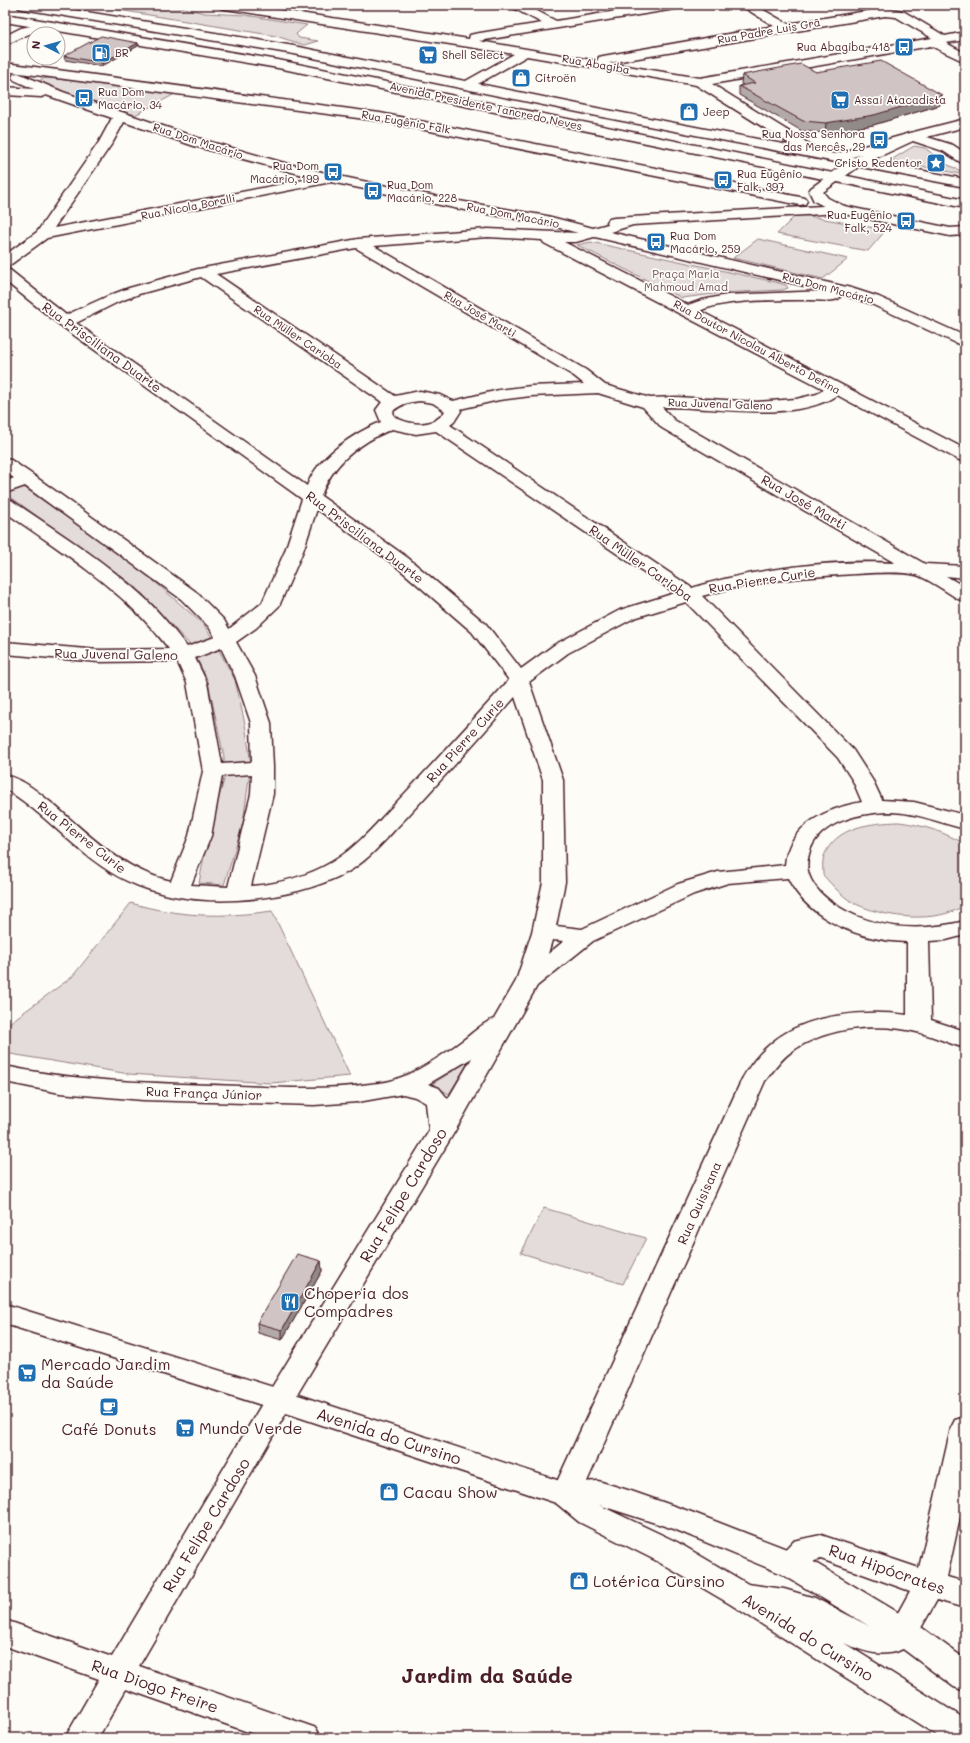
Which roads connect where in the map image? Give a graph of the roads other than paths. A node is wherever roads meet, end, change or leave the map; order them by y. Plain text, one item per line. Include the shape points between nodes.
1 (23, 5) edge
2 (225, 5) edge
3 (517, 5) edge
4 (674, 5) edge
5 (746, 5) edge
6 (5, 18) edge
7 (554, 24) junction
8 (51, 26) edge
9 (786, 28) junction
10 (66, 29) edge
11 (26, 31) edge
12 (965, 36) edge
13 (5, 41) edge
14 (459, 41) junction
15 (939, 41) junction
16 (526, 52) junction
17 (965, 58) edge
18 (587, 63) junction
19 (10, 70) edge
20 (700, 82) junction
21 (469, 85) junction
22 (5, 90) edge
23 (58, 95) junction
24 (120, 116) junction
25 (965, 123) edge
26 (142, 124) junction
27 (911, 137) junction
28 (106, 142) junction
29 (948, 148) junction
30 (814, 153) junction
31 (835, 157) junction
32 (965, 159) edge
33 (856, 162) junction
34 (835, 177) junction
35 (334, 179) junction
36 (965, 183) edge
37 (816, 191) junction
38 (800, 200) junction
39 (965, 204) edge
40 (459, 205) junction
41 (840, 209) junction
42 (753, 213) junction
43 (547, 220) junction
44 (628, 222) junction
45 (517, 223) junction
46 (965, 231) edge
47 (950, 232) junction
48 (595, 233) junction
49 (42, 235) junction
50 (454, 235) junction
51 (965, 235) edge
52 (541, 236) junction
53 (358, 243) junction
54 (5, 262) edge
55 (203, 272) junction
56 (5, 273) edge
57 (799, 279) junction
58 (781, 296) junction
59 (874, 300) junction
60 (688, 311) junction
61 (65, 322) junction
62 (965, 342) edge
63 (600, 388) junction
64 (835, 389) junction
65 (393, 402) junction
66 (649, 403) junction
67 (451, 406) junction
68 (392, 423) junction
69 (439, 425) junction
70 (965, 456) edge
71 (5, 464) edge
72 (27, 479) junction
73 (5, 488) edge
74 (311, 497) junction
75 (5, 504) edge
76 (134, 556) junction
77 (100, 570) junction
78 (922, 570) junction
79 (965, 572) edge
80 (689, 594) junction
81 (965, 595) edge
82 (226, 640) junction
83 (5, 648) edge
84 (184, 655) junction
85 (519, 680) junction
86 (263, 767) junction
87 (213, 771) junction
88 (5, 781) edge
89 (875, 807) junction
90 (965, 823) edge
91 (797, 870) junction
92 (178, 890) junction
93 (238, 893) junction
94 (965, 928) edge
95 (544, 932) junction
96 (918, 935) junction
97 (585, 936) junction
98 (528, 981) junction
99 (509, 1013) junction
100 (919, 1025) junction
101 (965, 1040) edge
102 (5, 1074) edge
103 (403, 1086) junction
104 (442, 1131) junction
105 (5, 1314) edge
106 (279, 1400) junction
107 (965, 1428) edge
108 (566, 1495) junction
109 (791, 1564) junction
110 (930, 1585) junction
111 (741, 1595) junction
112 (965, 1595) edge
113 (903, 1631) junction
114 (5, 1633) edge
115 (119, 1673) junction
116 (965, 1677) edge
117 (965, 1736) edge
118 (81, 1738) edge
119 (304, 1738) edge

1 - 21 main road, Avenida Presidente Tancredo Neves via 294,50
2 - 14 main road, Rua Abagiba
3 - 7 main road
4 - 7 main road
5 - 9 main road
6 - 8 main road, Avenida Presidente Tancredo Neves
7 - 14 main road
9 - 15 main road, Rua Padre Luis Grã via 890,12 898,14
9 - 18 main road, Rua Padre Luis Grã
10 - 34 main road, Avenida Presidente Tancredo Neves via 278,64
11 - 13 main road
12 - 15 main road, Rua Abagiba
14 - 16 main road, Rua Abagiba
15 - 17 main road, Rua Padre Luis Grã
15 - 20 main road, Rua Abagiba
16 - 18 main road, Rua Abagiba
16 - 21 main road
18 - 20 main road, Rua Abagiba
19 - 22 main road via 16,81
19 - 23 main road, Rua Dom Macário
19 - 38 main road, Rua Eugênio Falk via 380,117
20 - 30 main road
21 - 30 main road, Avenida Presidente Tancredo Neves
22 - 23 main road, Rua Dom Macário
23 - 24 main road, Rua Dom Macário
24 - 26 main road, Rua Dom Macário
24 - 28 main road
25 - 27 main road
25 - 29 main road via 948,133
26 - 28 main road
26 - 35 main road, Rua Dom Macário via 229,152
27 - 29 main road
27 - 31 main road
27 - 33 main road
28 - 49 main road
29 - 32 main road
30 - 31 main road, Avenida Presidente Tancredo Neves
31 - 33 main road, Avenida Presidente Tancredo Neves
33 - 34 main road
33 - 36 main road, Avenida Presidente Tancredo Neves
34 - 37 main road
34 - 39 main road, Avenida Presidente Tancredo Neves
35 - 40 main road, Rua Dom Macário
35 - 49 main road, Rua Nicola Boralli
37 - 38 main road
37 - 41 main road via 819,198
38 - 42 main road
40 - 43 main road, Rua Dom Macário
40 - 45 main road, Rua Doutor Nicolau Alberto Defina
41 - 42 main road
41 - 47 main road
42 - 44 main road
43 - 44 main road
43 - 45 main road
43 - 48 main road, Rua Dom Macário
44 - 48 main road
45 - 50 main road
45 - 52 main road, Rua Doutor Nicolau Alberto Defina
46 - 47 main road
47 - 51 main road
48 - 52 main road via 576,238
48 - 57 main road, Rua Dom Macário
49 - 54 main road
50 - 52 main road
50 - 53 main road
52 - 60 main road, Rua Doutor Nicolau Alberto Defina
53 - 55 main road
53 - 63 main road, Rua José Marti via 535,346
55 - 61 main road via 134,291
55 - 65 main road, Rua Müller Carioba
56 - 61 main road, Rua Prisciliana Duarte
57 - 58 main road via 799,288
57 - 59 main road, Rua Dom Macário
58 - 59 main road via 824,295
58 - 60 main road via 717,300
59 - 62 main road, Rua Dom Macário
60 - 64 main road, Rua Doutor Nicolau Alberto Defina
61 - 74 main road, Rua Prisciliana Duarte
63 - 66 main road
63 - 67 main road via 530,391
64 - 66 main road, Rua Juvenal Galeno via 822,397 796,404 757,407 677,402
64 - 70 main road, Rua Doutor Nicolau Alberto Defina
65 - 67 main road via 410,397 425,397 439,399
65 - 68 main road via 384,410 387,419
66 - 78 main road, Rua José Marti via 668,424
67 - 69 main road via 454,411 452,416
68 - 69 main road via 420,428
68 - 74 main road, Rua Juvenal Galeno via 357,440 332,461 317,482
69 - 80 main road, Rua Müller Carioba
71 - 72 main road
72 - 73 main road
72 - 76 main road
74 - 82 main road, Rua Juvenal Galeno via 294,551 270,606
74 - 85 main road, Rua Prisciliana Duarte via 402,562 479,628
75 - 77 main road
76 - 77 main road
76 - 82 main road via 188,595 217,624
77 - 84 main road via 156,621
78 - 79 main road, Rua Pierre Curie
78 - 80 main road, Rua Pierre Curie via 876,567 810,571 746,580
78 - 81 main road, Rua José Marti
80 - 85 main road, Rua Pierre Curie via 647,606 613,621 561,649
80 - 89 main road, Rua Müller Carioba via 846,754
82 - 84 main road, Rua Juvenal Galeno
82 - 86 main road via 245,676 261,723
83 - 84 main road, Rua Juvenal Galeno via 99,656
84 - 87 main road via 197,683
85 - 93 main road, Rua Pierre Curie via 442,767 354,858 338,868 299,883
85 - 95 main road, Rua Prisciliana Duarte via 553,780 554,882
86 - 87 main road
86 - 93 main road via 262,794
87 - 92 main road via 200,836
88 - 92 main road, Rua Pierre Curie via 20,788 118,867 140,879
89 - 90 main road via 906,807 933,811
89 - 91 main road via 834,816 812,830 798,851
91 - 96 main road via 803,886 812,897 838,916 873,930
91 - 97 main road, Rua Felipe Cardoso via 726,877 686,889
92 - 93 main road, Rua Pierre Curie
94 - 96 main road via 947,933
95 - 97 main road
95 - 98 main road, Rua Felipe Cardoso
96 - 100 main road
97 - 98 main road, Rua Felipe Cardoso
98 - 99 main road, Rua Felipe Cardoso
99 - 103 main road, Rua França Júnior via 457,1057
99 - 104 main road, Rua Felipe Cardoso
100 - 101 main road, Rua Quisisana
100 - 108 main road, Rua Quisisana via 888,1020 853,1021 812,1030 783,1046 754,1079
102 - 103 main road, Rua França Júnior via 28,1080 107,1089 317,1098 362,1094
103 - 104 main road, Rua França Júnior via 424,1090 435,1097 441,1108
104 - 106 main road, Rua Felipe Cardoso
105 - 106 main road, Avenida do Cursino
106 - 108 main road, Avenida do Cursino
106 - 115 main road, Rua Felipe Cardoso
107 - 110 main road
108 - 109 main road, Avenida do Cursino via 598,1494 631,1503 684,1521
108 - 111 main road, Avenida do Cursino via 589,1514 666,1551
109 - 110 main road, Rua Hipócrates via 804,1550 821,1547
109 - 113 main road, Avenida do Cursino
110 - 112 main road, Rua Hipócrates
110 - 113 main road
111 - 113 main road via 805,1607 873,1641 889,1641
111 - 117 main road, Avenida do Cursino
113 - 116 main road, Avenida do Cursino
114 - 115 main road, Rua Diogo Freire
115 - 118 main road, Rua Felipe Cardoso
115 - 119 main road, Rua Diogo Freire

